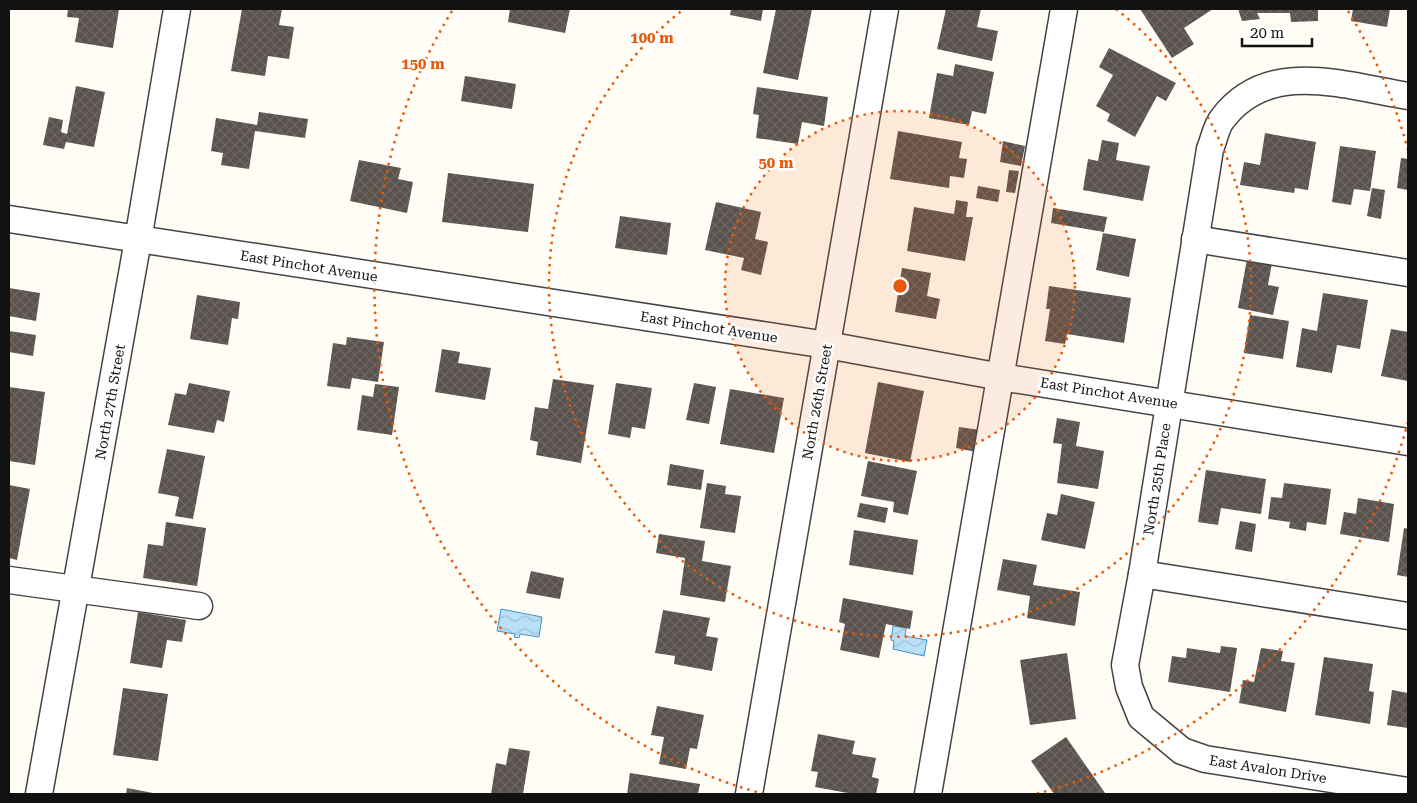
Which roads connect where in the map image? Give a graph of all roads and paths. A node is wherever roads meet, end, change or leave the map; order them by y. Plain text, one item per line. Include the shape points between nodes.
1 (177, 9) edge
2 (884, 9) edge
3 (1064, 9) edge
4 (1408, 96) edge
5 (9, 219) edge
6 (1195, 239) junction
7 (138, 240) junction
8 (1408, 273) edge
9 (826, 345) junction
10 (1001, 377) junction
11 (1169, 403) junction
12 (1408, 442) edge
13 (1142, 574) junction
14 (9, 580) edge
15 (76, 591) junction
16 (199, 606) dead end
17 (1408, 616) edge
18 (1140, 717) joint
19 (1408, 791) edge
20 (39, 794) edge
21 (749, 794) edge
22 (928, 794) edge

1 - 7 street, North 27th Street
2 - 9 street, North 26th Street
3 - 10 street
4 - 6 street, North 25th Place via 1303,79 1280,81 1240,99 1221,119 1210,149
5 - 7 street, East Pinchot Avenue
6 - 8 street
6 - 11 street, North 25th Place
7 - 9 street, East Pinchot Avenue
7 - 15 street, North 27th Street
9 - 10 street, East Pinchot Avenue
9 - 21 street, North 26th Street
10 - 11 street, East Pinchot Avenue
10 - 22 street
11 - 12 street, East Pinchot Avenue
11 - 13 street, North 25th Place
13 - 17 street
13 - 18 street, North 25th Place via 1125,665
14 - 15 street
15 - 16 street
15 - 20 street, North 27th Street
18 - 19 street, East Avalon Drive via 1182,751 1205,759

